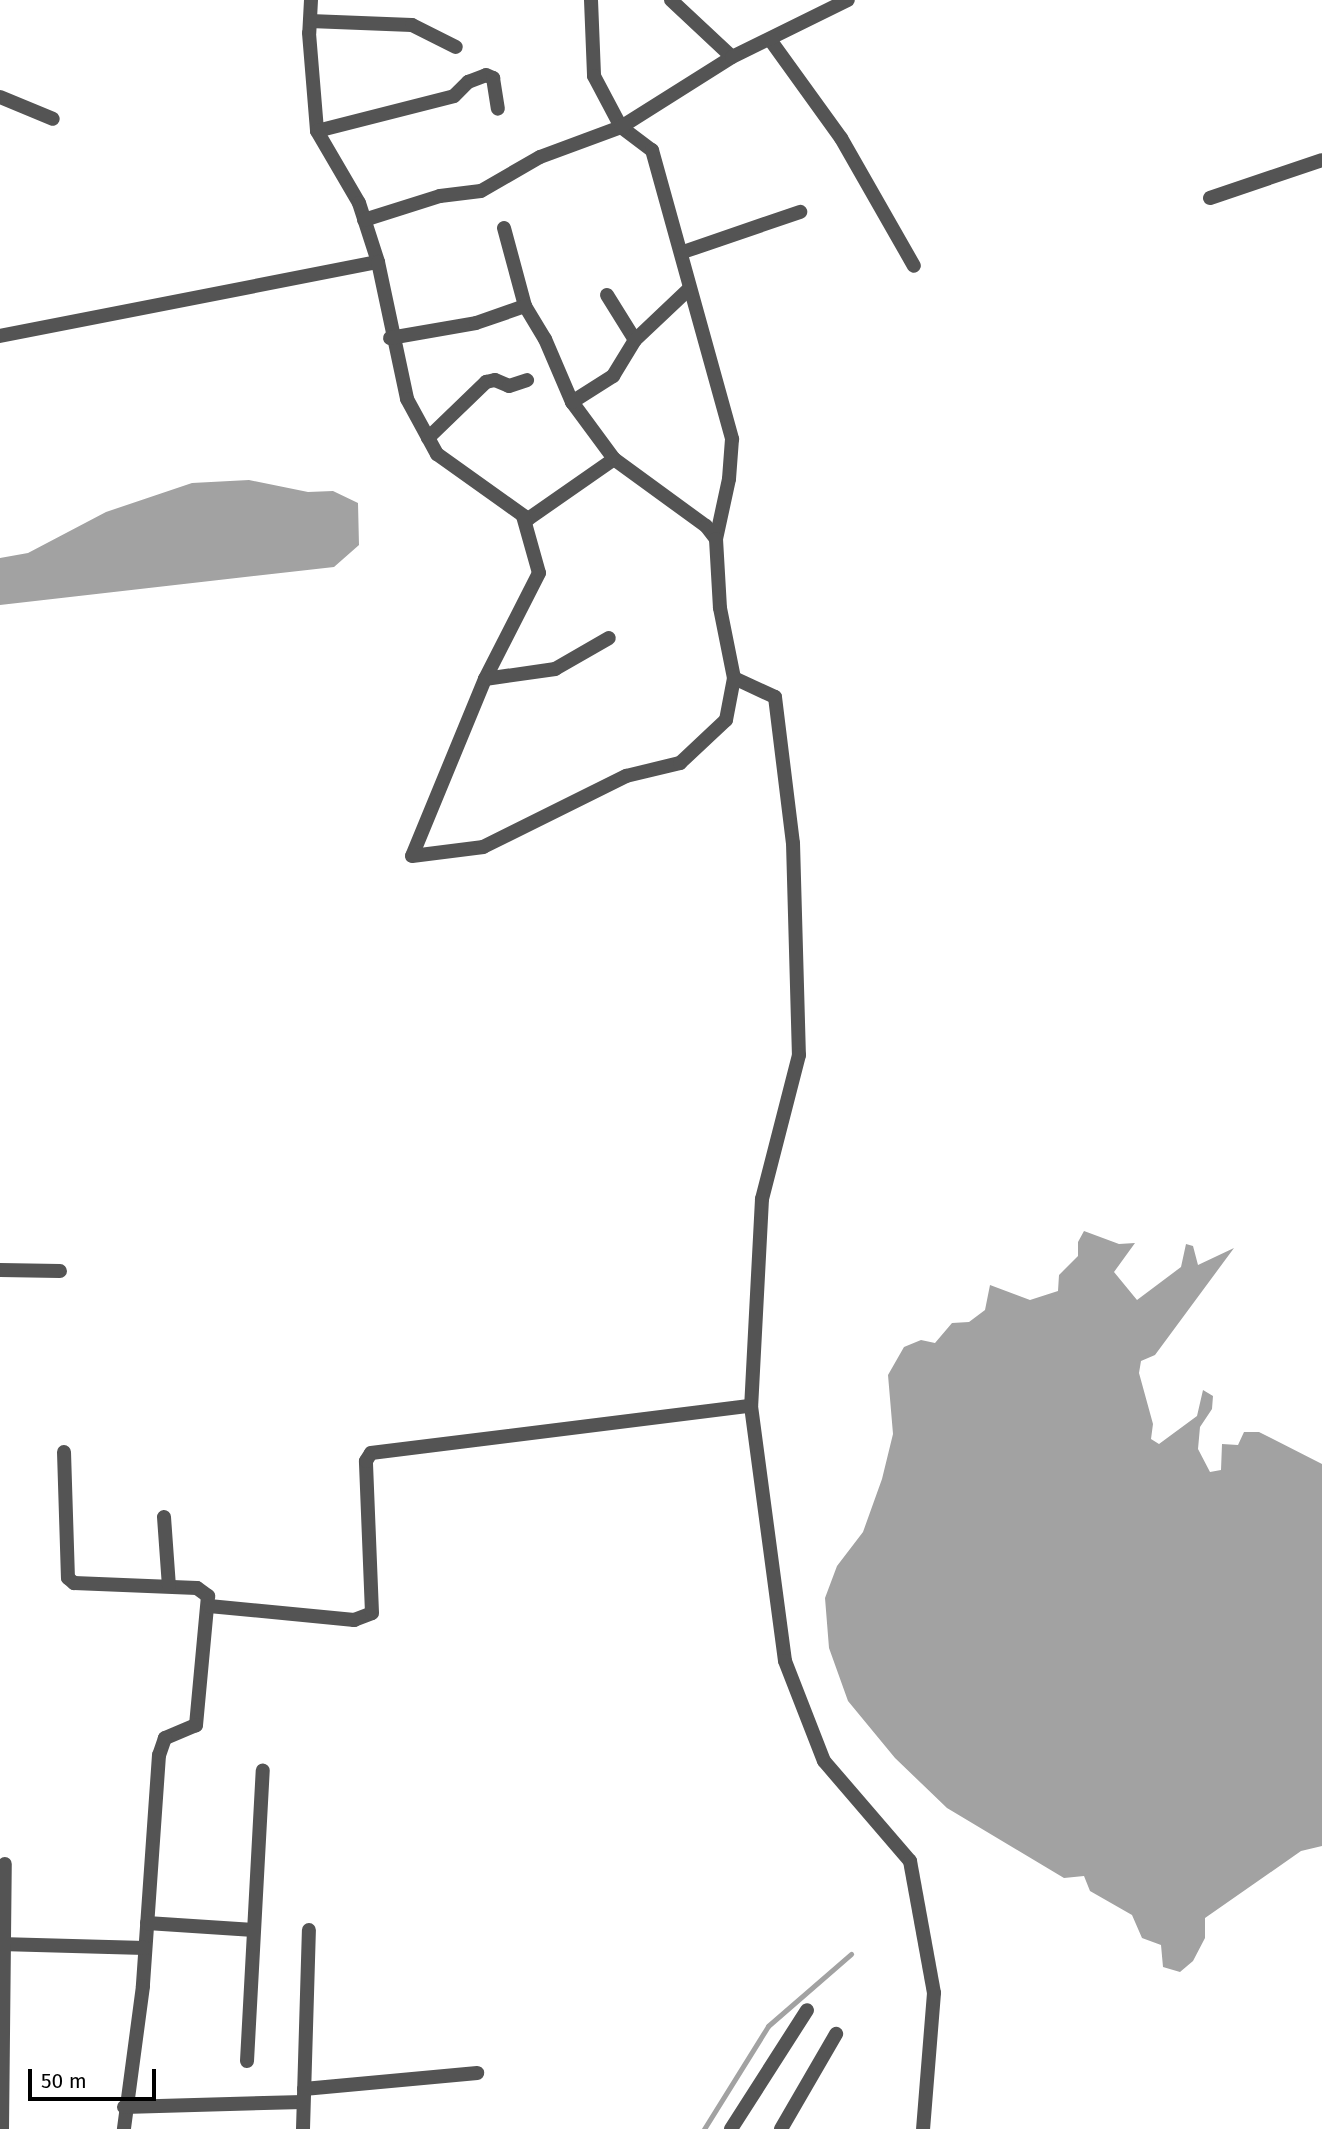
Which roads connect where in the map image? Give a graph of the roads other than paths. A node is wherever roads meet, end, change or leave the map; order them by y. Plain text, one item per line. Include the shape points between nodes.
1 (311, 0) edge
2 (591, 0) edge
3 (671, 0) edge
4 (848, 0) edge
5 (310, 21) junction
6 (771, 41) junction
7 (456, 47) dead end
8 (732, 57) junction
9 (0, 97) edge
10 (498, 109) dead end
11 (53, 119) dead end
12 (621, 127) junction
13 (317, 131) junction
14 (1322, 160) edge
15 (1210, 198) dead end
16 (800, 212) dead end
17 (364, 220) junction
18 (504, 228) dead end
19 (683, 252) junction
20 (378, 262) junction
21 (914, 266) dead end
22 (689, 289) junction
23 (607, 295) dead end
24 (525, 306) junction
25 (0, 336) edge
26 (390, 338) junction
27 (635, 340) junction
28 (527, 380) dead end
29 (572, 402) junction
30 (428, 438) junction
31 (614, 459) junction
32 (523, 516) junction
33 (716, 539) junction
34 (609, 638) dead end
35 (734, 678) junction
36 (485, 679) junction
37 (0, 1270) edge
38 (60, 1270) dead end
39 (751, 1406) junction
40 (64, 1452) dead end
41 (164, 1517) dead end
42 (169, 1586) junction
43 (209, 1606) junction
44 (263, 1770) dead end
45 (5, 1864) dead end
46 (147, 1923) junction
47 (254, 1930) junction
48 (309, 1930) dead end
49 (2, 1944) edge
50 (145, 1948) junction
51 (807, 2010) dead end
52 (836, 2034) dead end
53 (247, 2061) dead end
54 (477, 2073) dead end
55 (304, 2095) junction
56 (124, 2107) junction
57 (2, 2129) edge
58 (124, 2129) edge
59 (303, 2129) edge
60 (732, 2129) edge
61 (781, 2129) edge
62 (923, 2129) edge

1 - 5 street
2 - 12 street via 594,76
3 - 8 street
4 - 6 street
5 - 7 street via 412,25
5 - 13 street
6 - 8 street
6 - 21 street via 841,138
8 - 12 street
9 - 11 street
10 - 13 street via 493,78 486,75 468,82 454,96
12 - 17 street via 540,158 481,191 440,196
12 - 19 street via 652,150
13 - 17 street
14 - 15 street
16 - 19 street
17 - 20 street
18 - 24 street
19 - 22 street
20 - 25 street
20 - 26 street
22 - 27 street
22 - 33 street via 706,334 732,439
23 - 27 street
24 - 26 street via 476,323
24 - 29 street
26 - 30 street via 407,399
27 - 29 street via 613,376
28 - 30 street via 509,386 486,382
29 - 31 street
30 - 32 street via 437,454
31 - 32 street via 528,519
31 - 33 street via 706,526
32 - 36 street via 539,573
33 - 35 street via 720,608
34 - 36 street via 555,669
35 - 36 street via 726,720 680,763 626,776 483,847 412,856
35 - 39 street via 775,697 793,843 798,1009 799,1055 762,1199
37 - 38 street
39 - 43 street via 371,1452 366,1461 374,1600 368,1617 354,1620
39 - 62 street via 785,1661 824,1761 910,1861 934,1993
40 - 42 street via 68,1578 74,1583
41 - 42 street
42 - 43 street via 205,1590
43 - 46 street via 196,1725 165,1738 159,1755
44 - 47 street
45 - 49 street
46 - 47 street
46 - 50 street
47 - 53 street
48 - 55 street
49 - 50 street
49 - 57 street
50 - 56 street
51 - 60 street
52 - 61 street
54 - 55 street
55 - 56 street
55 - 59 street
56 - 58 street

